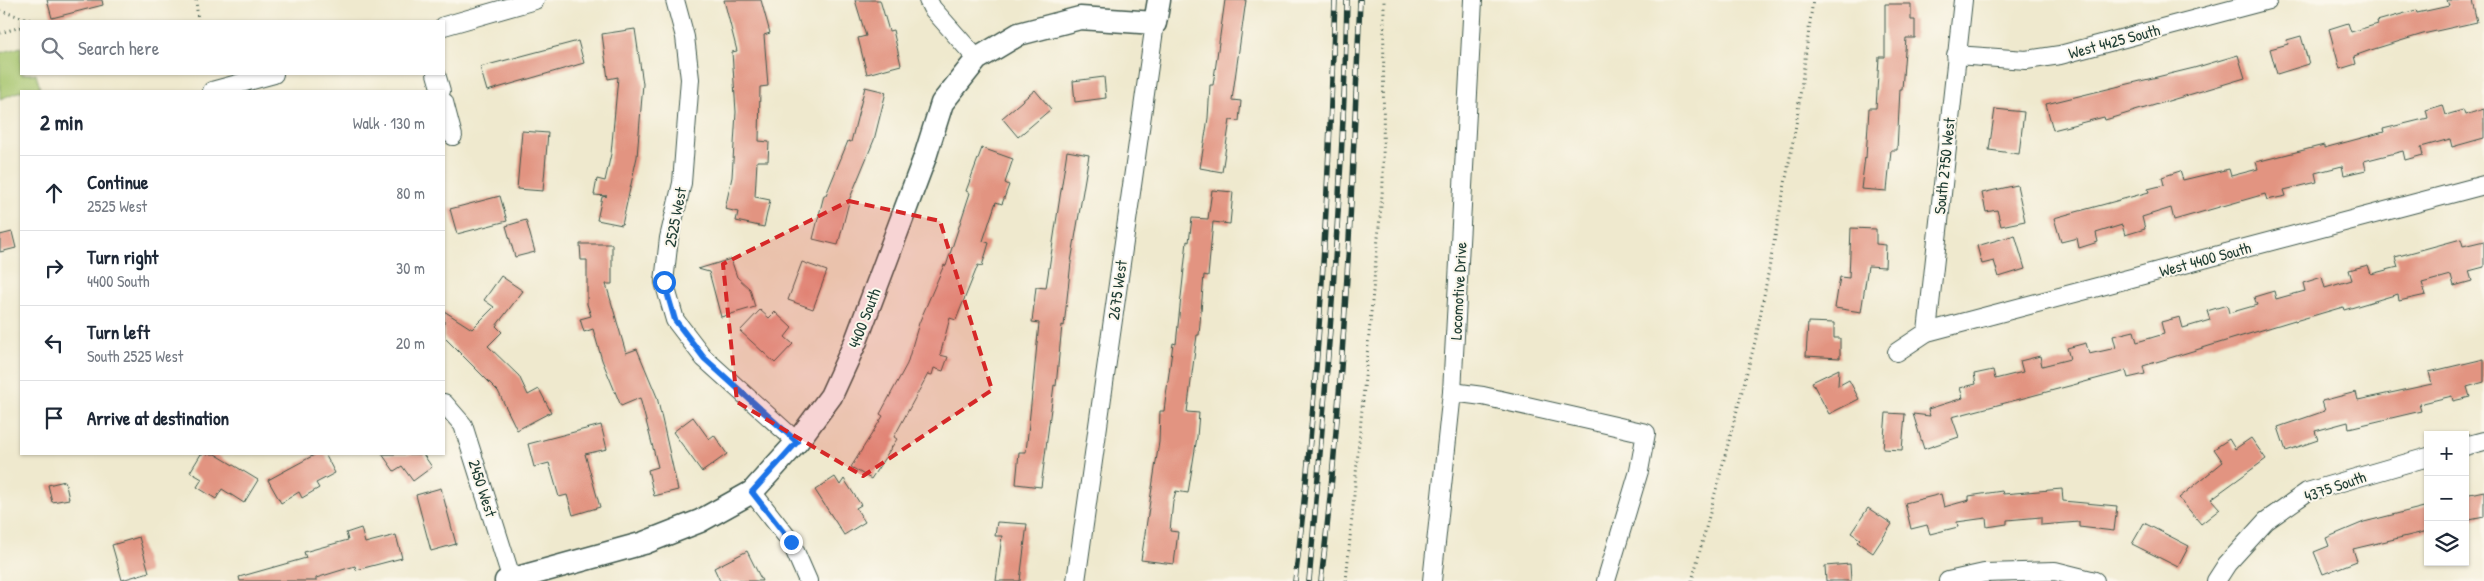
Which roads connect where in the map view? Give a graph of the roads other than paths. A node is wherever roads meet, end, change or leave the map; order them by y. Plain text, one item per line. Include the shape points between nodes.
1 (535, 0) edge
2 (675, 0) edge
3 (928, 0) edge
4 (1158, 0) edge
5 (1473, 0) edge
6 (1963, 0) edge
7 (2268, 0) edge
8 (2238, 4) edge
9 (1155, 23) junction
10 (445, 26) edge
11 (1956, 55) junction
12 (977, 59) junction
13 (270, 75) edge
14 (436, 75) edge
15 (216, 90) edge
16 (441, 90) edge
17 (445, 106) edge
18 (453, 136) dead end
19 (2484, 185) edge
20 (1927, 332) junction
21 (1897, 352) dead end
22 (1452, 392) junction
23 (445, 404) edge
24 (2484, 441) edge
25 (797, 442) junction
26 (2469, 445) edge
27 (2424, 458) edge
28 (752, 492) junction
29 (509, 580) edge
30 (1435, 580) edge
31 (808, 581) edge
32 (1076, 581) edge
33 (1606, 581) edge
34 (1948, 581) edge
35 (2095, 581) edge
36 (2216, 581) edge

1 - 10 street
2 - 25 street, 2525 West via 685,37 690,79 682,183 668,238 664,282 675,320 704,358
3 - 12 street
4 - 9 street, 2675 West
5 - 22 street, Locomotive Drive
6 - 11 street, South 2750 West
7 - 8 street, West 4425 South
8 - 11 street, West 4425 South via 2060,55 2026,60
9 - 12 street, 4400 South via 1080,18 1019,34
9 - 32 street, 2675 West
11 - 20 street, South 2750 West
12 - 25 street, 4400 South via 942,103 856,341 831,396
13 - 15 street
14 - 16 street
17 - 18 street
19 - 20 street, West 4400 South
20 - 21 street, West 4400 South
22 - 30 street, Locomotive Drive
22 - 33 street via 1646,433
23 - 29 street, 2450 West via 463,425
24 - 26 street
25 - 28 street, 4400 South
27 - 36 street, 4375 South via 2307,492 2266,521
28 - 29 street, 4400 South via 700,521 644,543
28 - 31 street via 791,542
34 - 35 street via 1984,573 2055,571

